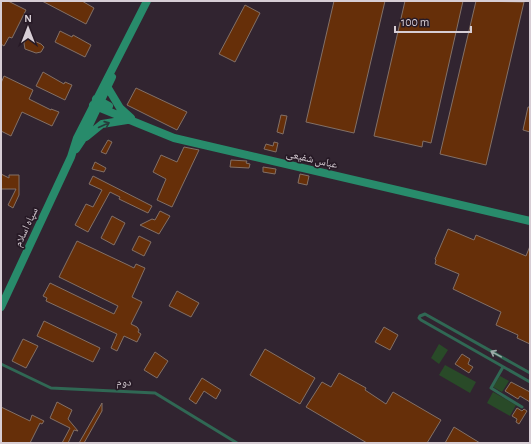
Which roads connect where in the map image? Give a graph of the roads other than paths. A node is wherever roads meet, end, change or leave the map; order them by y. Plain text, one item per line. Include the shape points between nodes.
1 (146, 1) edge
2 (121, 53) junction
3 (108, 88) junction
4 (97, 103) junction
5 (130, 119) junction
6 (82, 140) junction
7 (71, 156) junction
8 (530, 217) edge
9 (530, 221) edge
10 (1, 307) edge
11 (1, 364) edge
12 (503, 367) junction
13 (530, 373) edge
14 (530, 382) edge
15 (522, 407) dead end
16 (237, 443) edge

1 - 2 main road, سپاه اسلام
2 - 3 main road, سپاه اسلام
2 - 4 main road, سپاه اسلام
3 - 4 main road, سپاه اسلام
3 - 5 main road
4 - 5 main road, عباس شفیعی
4 - 6 main road, سپاه اسلام
4 - 7 main road, سپاه اسلام via 77,138
6 -> 5 main road via 102,124
5 - 8 main road, عباس شفیعی via 174,136
5 - 9 main road, عباس شفیعی via 174,138
6 - 7 main road, سپاه اسلام
7 - 10 main road, سپاه اسلام
11 - 16 lane, دوم via 51,388 155,393
13 -> 12 lane via 425,314 420,316 421,320
12 - 14 lane
12 - 15 lane via 491,388

